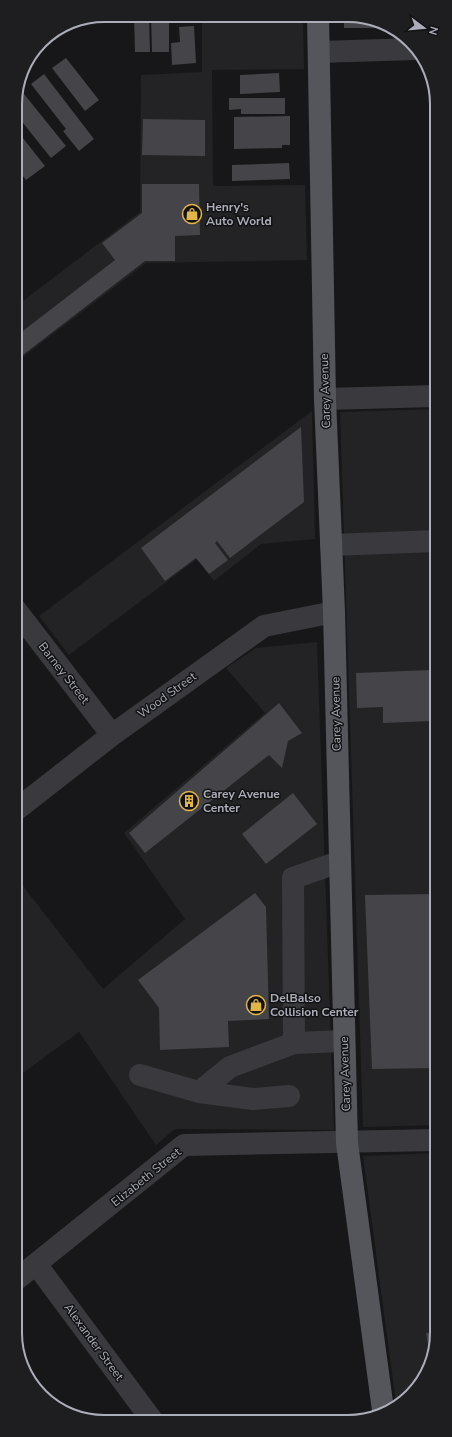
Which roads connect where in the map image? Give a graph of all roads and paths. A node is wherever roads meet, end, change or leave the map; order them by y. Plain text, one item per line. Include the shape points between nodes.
1 (318, 22) edge
2 (409, 49) edge
3 (319, 52) junction
4 (430, 396) edge
5 (325, 399) junction
6 (430, 541) edge
7 (331, 545) junction
8 (334, 612) junction
9 (22, 618) edge
10 (112, 735) junction
11 (22, 805) edge
12 (339, 862) junction
13 (344, 1041) junction
14 (294, 1043) junction
15 (140, 1075) dead end
16 (199, 1092) junction
17 (289, 1096) dead end
18 (430, 1140) edge
19 (347, 1142) junction
20 (36, 1264) junction
21 (22, 1275) edge
22 (383, 1408) edge
23 (148, 1415) edge

1 - 3 main road, Carey Avenue
2 - 3 street
3 - 5 main road, Carey Avenue
4 - 5 street
5 - 7 main road, Carey Avenue
6 - 7 street
7 - 8 main road, Carey Avenue
8 - 10 street, Wood Street via 264,626
8 - 12 main road, Carey Avenue
9 - 10 street, Barney Street
10 - 11 street, Wood Street
12 - 13 main road, Carey Avenue
12 - 14 street via 293,878
13 - 14 street
13 - 19 main road, Carey Avenue
14 - 16 street via 230,1067
15 - 16 street
16 - 17 street via 253,1099
18 - 19 street, Elizabeth Street
19 - 20 street, Elizabeth Street via 184,1145
19 - 22 main road, Carey Avenue
20 - 21 street, Elizabeth Street
20 - 23 street, Alexander Street

